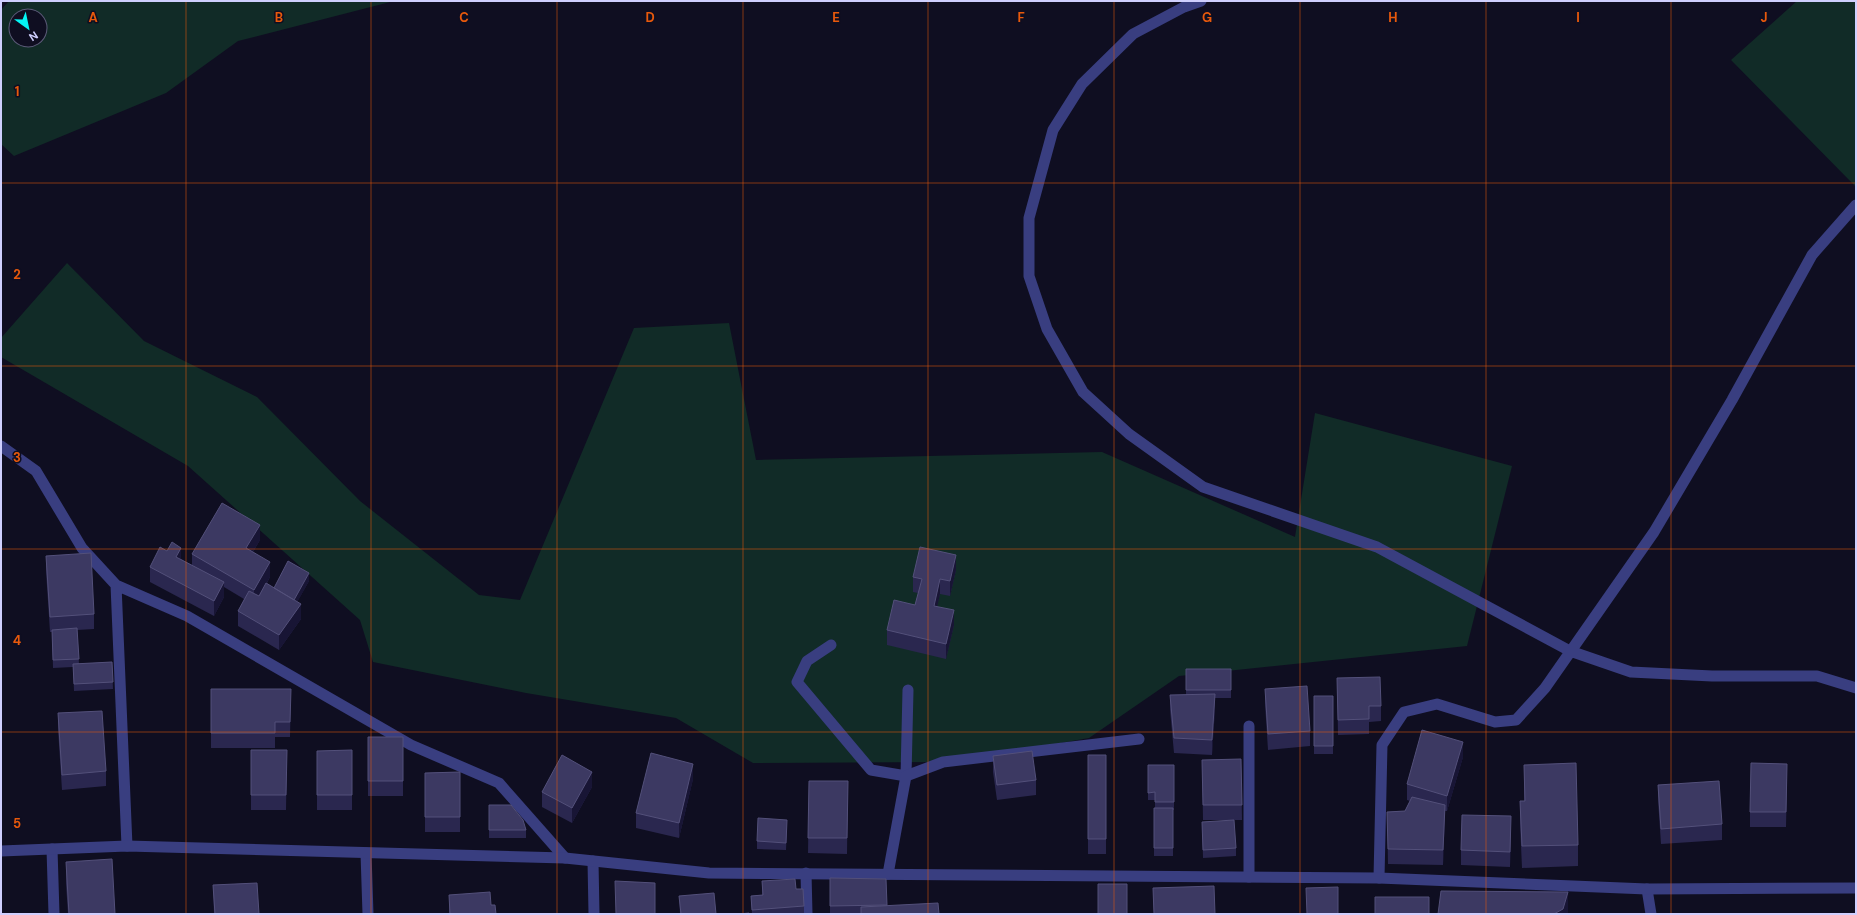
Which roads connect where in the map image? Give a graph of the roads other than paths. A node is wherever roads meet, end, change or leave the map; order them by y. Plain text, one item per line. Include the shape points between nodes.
1 (1201, 1) edge
2 (1856, 205) edge
3 (1, 446) edge
4 (116, 585) junction
5 (831, 645) dead end
6 (1570, 652) junction
7 (1856, 688) edge
8 (908, 690) dead end
9 (1248, 726) dead end
10 (1139, 739) dead end
11 (906, 776) junction
12 (127, 846) junction
13 (52, 849) junction
14 (1, 851) edge
15 (366, 853) junction
16 (565, 858) junction
17 (593, 861) junction
18 (806, 873) junction
19 (888, 874) junction
20 (1249, 877) junction
21 (1379, 878) junction
22 (1856, 888) edge
23 (1647, 889) junction
24 (54, 914) edge
25 (368, 914) edge
26 (594, 914) edge
27 (807, 914) edge
28 (1651, 914) edge

1 - 6 street via 1133,34 1082,84 1053,130 1029,218 1029,276 1047,330 1083,392 1129,434 1203,487 1377,547
2 - 6 street via 1812,255 1732,400 1654,532
3 - 4 street via 36,471 82,548
4 - 12 street
4 - 16 street via 187,616 411,745 498,783
5 - 11 street via 807,661 797,682 871,770
6 - 7 street via 1631,672 1712,676 1817,676
6 - 21 street via 1545,688 1516,720 1495,722 1437,704 1404,712 1382,745
8 - 11 street
9 - 20 street
10 - 11 street via 943,762
11 - 19 street
12 - 13 street
12 - 15 street
13 - 14 street
13 - 24 street
15 - 16 street
15 - 25 street
16 - 17 street
17 - 18 street via 709,873
17 - 26 street
18 - 19 street
18 - 27 street
19 - 20 street
20 - 21 street
21 - 23 street
22 - 23 street
23 - 28 street

